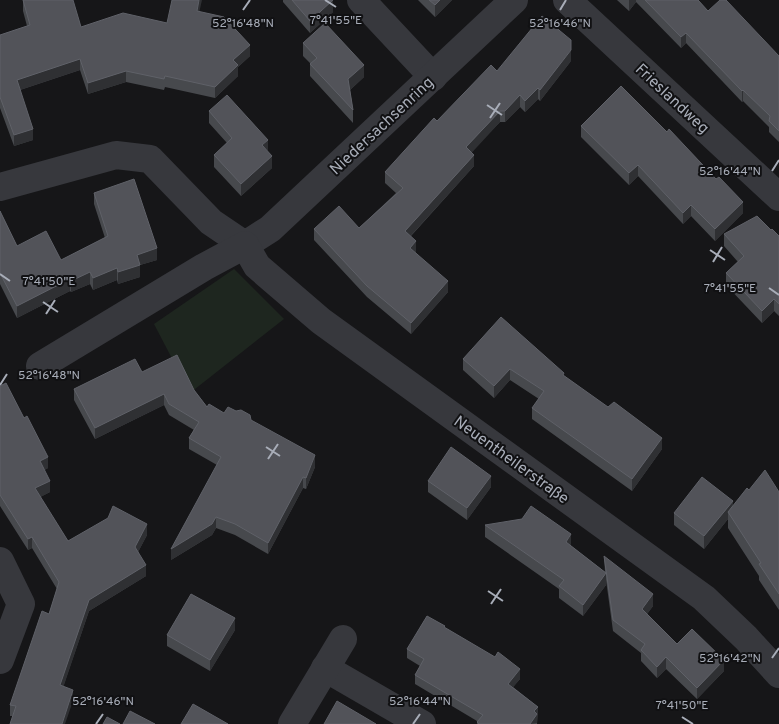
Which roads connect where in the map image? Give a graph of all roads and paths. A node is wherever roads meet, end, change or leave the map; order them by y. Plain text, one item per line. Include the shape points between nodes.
1 (360, 0) edge
2 (514, 0) edge
3 (567, 0) edge
4 (433, 77) junction
5 (0, 188) edge
6 (779, 197) edge
7 (246, 245) junction
8 (40, 366) dead end
9 (0, 561) edge
10 (343, 638) dead end
11 (0, 660) edge
12 (325, 668) junction
13 (779, 674) edge
14 (292, 724) edge
15 (422, 724) edge

1 - 4 street
2 - 4 street, Niedersachsenring
3 - 6 street, Frieslandweg
4 - 7 street, Niedersachsenring via 270,229
5 - 7 street via 116,154 150,159 211,222
7 - 8 street, Niedersachsenring via 204,266
7 - 13 street, Neuentheilerstraße via 257,266 322,321 704,598
9 - 11 street via 21,604
10 - 12 street
12 - 14 street
12 - 15 street

